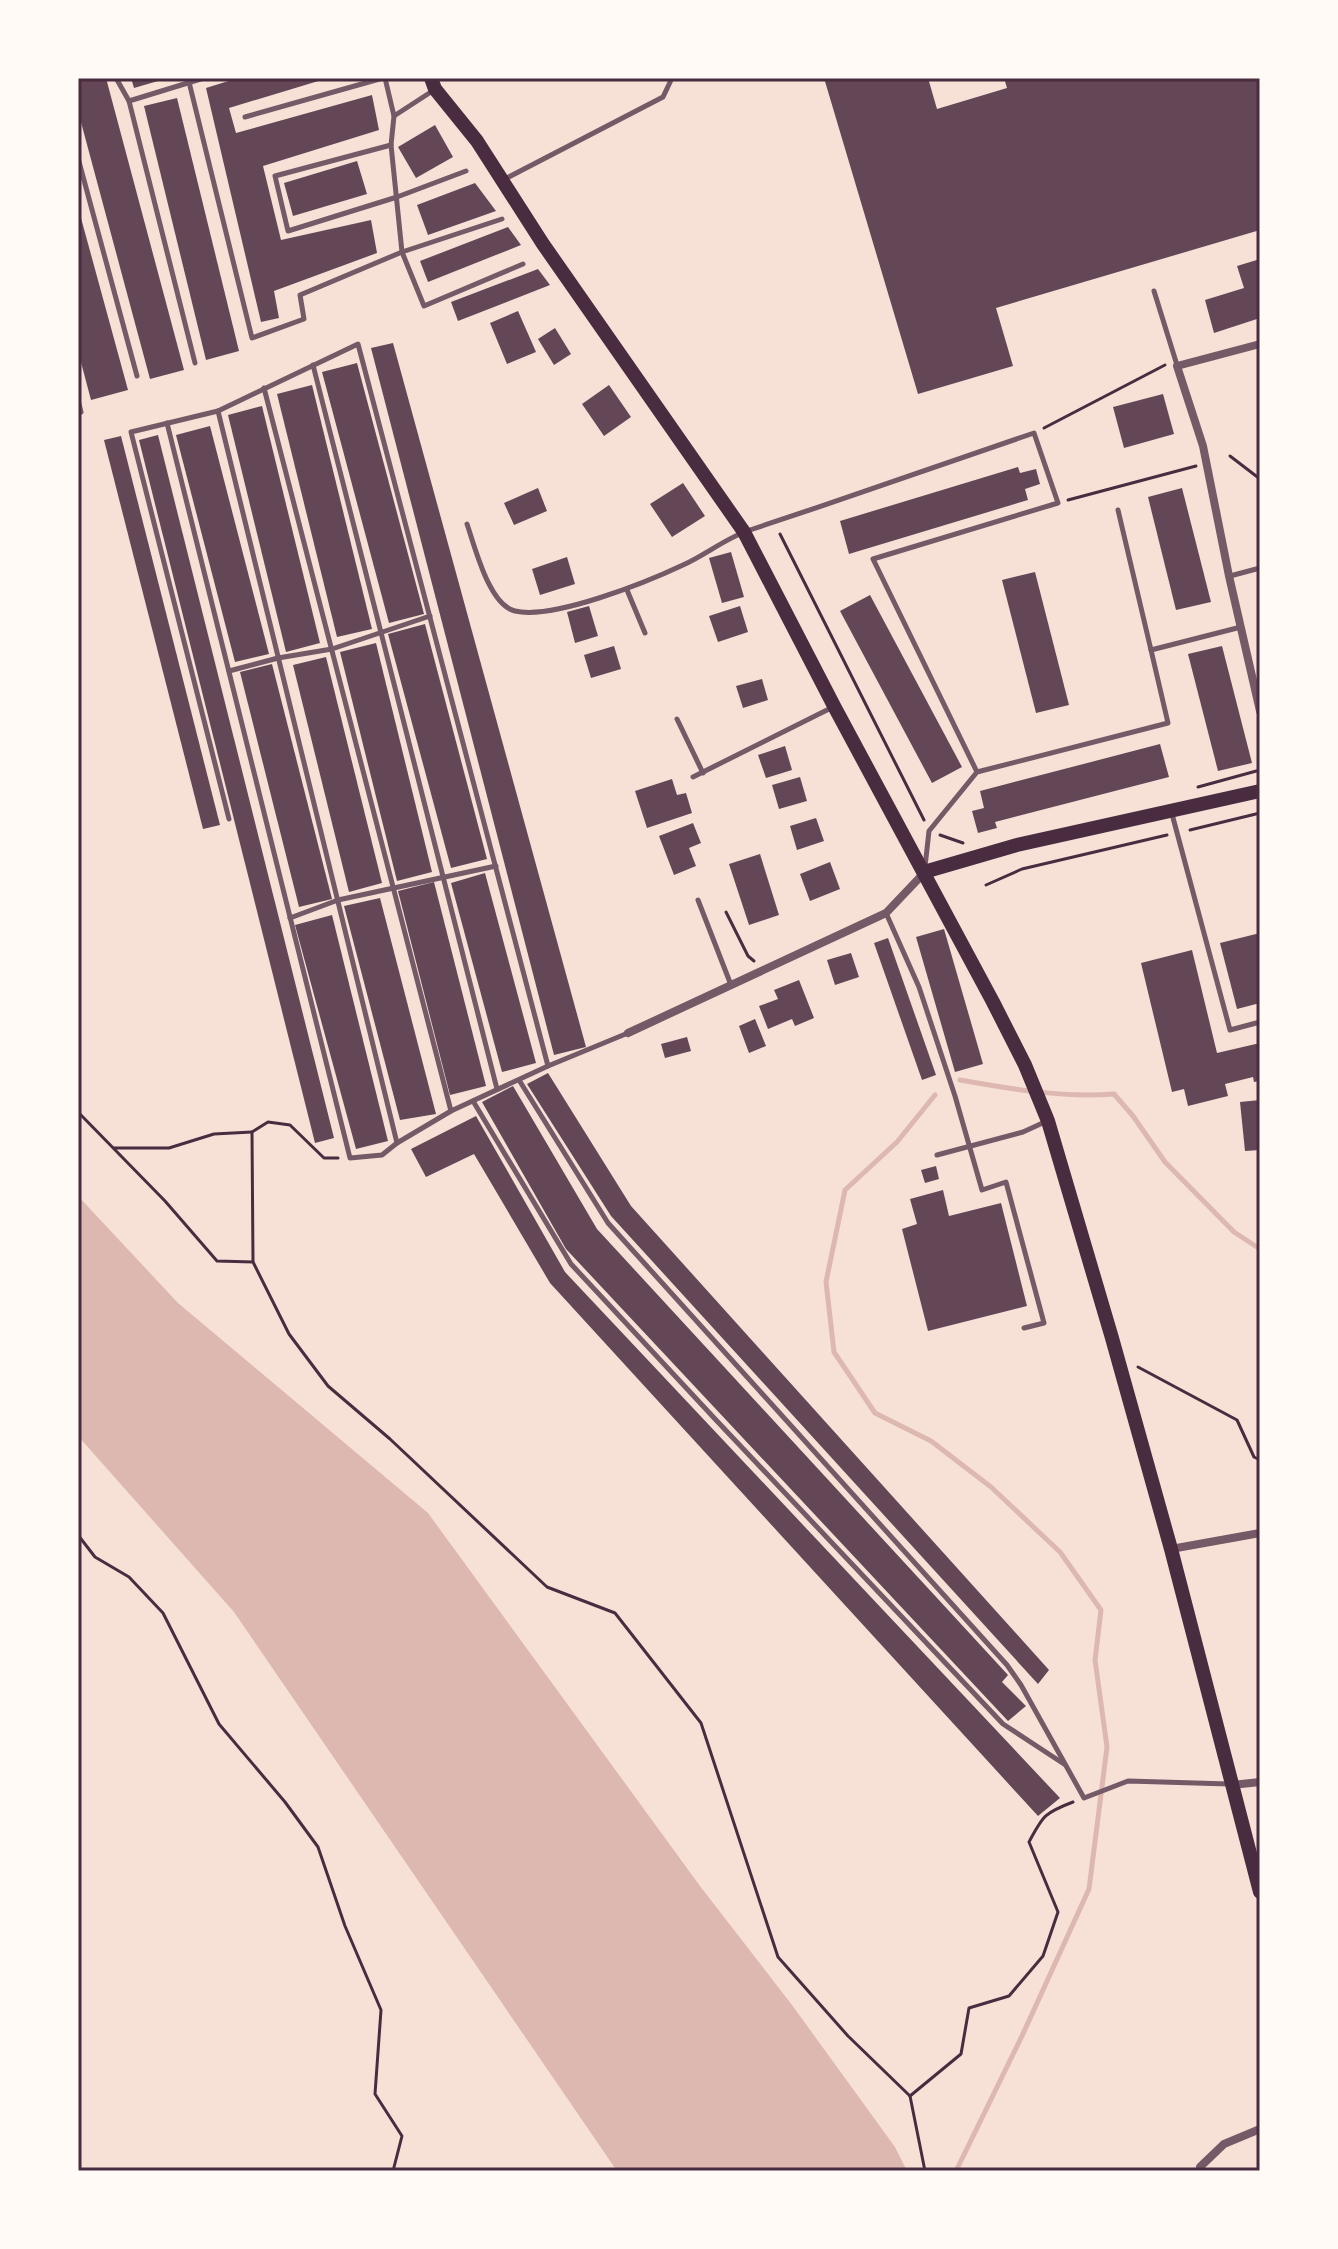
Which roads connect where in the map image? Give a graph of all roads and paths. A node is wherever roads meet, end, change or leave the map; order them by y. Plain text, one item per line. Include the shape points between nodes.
1 (116, 78) edge
2 (204, 78) edge
3 (384, 78) edge
4 (672, 78) edge
5 (189, 82) junction
6 (433, 84) edge
7 (129, 101) junction
8 (394, 116) junction
9 (245, 117) dead end
10 (391, 145) junction
11 (78, 158) edge
12 (466, 171) dead end
13 (502, 180) junction
14 (397, 197) junction
15 (502, 219) dead end
16 (402, 252) junction
17 (523, 264) dead end
18 (1154, 291) dead end
19 (1260, 344) edge
20 (195, 363) dead end
21 (1176, 363) junction
22 (313, 365) junction
23 (137, 376) dead end
24 (264, 388) junction
25 (78, 400) edge
26 (218, 411) junction
27 (81, 412) dead end
28 (167, 423) junction
29 (1034, 433) junction
30 (1230, 456) dead end
31 (1196, 466) dead end
32 (1260, 479) edge
33 (1058, 503) junction
34 (1118, 510) dead end
35 (467, 524) dead end
36 (744, 532) junction
37 (1260, 568) edge
38 (1229, 576) junction
39 (627, 590) junction
40 (430, 616) junction
41 (1242, 626) junction
42 (381, 632) junction
43 (645, 633) dead end
44 (332, 649) junction
45 (1151, 650) junction
46 (278, 658) junction
47 (229, 671) junction
48 (834, 706) junction
49 (1260, 711) edge
50 (677, 719) dead end
51 (977, 772) junction
52 (703, 773) junction
53 (693, 777) dead end
54 (1260, 791) edge
55 (1171, 811) junction
56 (1260, 813) edge
57 (229, 819) dead end
58 (1177, 833) junction
59 (496, 866) junction
60 (924, 872) junction
61 (444, 877) junction
62 (986, 885) dead end
63 (393, 887) junction
64 (338, 900) junction
65 (698, 900) dead end
66 (726, 912) dead end
67 (886, 913) junction
68 (290, 918) junction
69 (763, 969) junction
70 (731, 986) junction
71 (1260, 1022) edge
72 (628, 1033) joint
73 (548, 1066) junction
74 (519, 1080) junction
75 (497, 1089) junction
76 (473, 1101) junction
77 (451, 1111) junction
78 (78, 1112) edge
79 (1048, 1121) junction
80 (252, 1132) junction
81 (397, 1143) junction
82 (969, 1146) junction
83 (112, 1148) junction
84 (937, 1155) dead end
85 (350, 1158) junction
86 (253, 1262) junction
87 (1024, 1328) dead end
88 (1118, 1357) junction
89 (1260, 1460) edge
90 (1260, 1533) edge
91 (78, 1535) edge
92 (1171, 1549) junction
93 (1065, 1764) junction
94 (1260, 1782) edge
95 (1232, 1785) junction
96 (1084, 1798) junction
97 (1260, 1892) edge
98 (910, 2096) junction
99 (1260, 2129) edge
100 (393, 2171) edge
101 (925, 2171) edge
102 (1200, 2171) edge

1 - 7 lane
2 - 5 lane
3 - 8 lane
3 - 9 lane
4 - 13 lane via 663,97
5 - 7 lane
5 - 16 lane via 252,338 304,319 300,295
6 - 8 lane
6 - 13 main road
7 - 20 lane
8 - 10 lane
10 - 14 lane
10 - 14 lane via 275,176 288,231
11 - 23 lane
12 - 14 lane
13 - 36 main road
14 - 16 lane
15 - 16 lane
16 - 17 lane via 424,306
18 - 21 lane
19 - 21 street
21 - 29 path
21 - 38 street via 1203,446
22 - 24 lane
22 - 40 lane via 358,344
22 - 42 lane
24 - 26 lane
24 - 44 lane
25 - 27 lane
26 - 28 lane
26 - 46 lane
28 - 47 lane
28 - 57 lane via 131,432
29 - 33 lane
29 - 36 lane
30 - 32 path
31 - 33 path
33 - 51 lane via 873,559
34 - 45 lane
35 - 39 lane via 484,574 497,598 512,611 573,605
36 - 39 lane
36 - 48 main road
37 - 38 lane
38 - 41 street
39 - 43 lane
40 - 42 lane
40 - 59 lane
41 - 45 lane
41 - 49 street
42 - 44 lane
42 - 61 lane
44 - 46 lane
44 - 63 lane
45 - 51 lane via 1168,723
46 - 47 lane
46 - 64 lane
47 - 68 lane
48 - 52 lane
48 - 60 main road
50 - 52 lane
51 - 60 lane via 929,831
52 - 53 lane
54 - 55 main road
55 - 58 lane
55 - 60 main road
56 - 58 path
58 - 62 path via 1022,869
58 - 71 lane via 1230,1030
59 - 61 lane
59 - 73 lane
60 - 67 street
60 - 79 main road via 1025,1065
61 - 63 lane
61 - 75 lane
63 - 64 lane
63 - 77 lane
64 - 68 lane
64 - 81 lane
65 - 70 lane
66 - 69 path via 748,956
67 - 69 street
67 - 82 lane via 919,987
68 - 85 lane
69 - 70 street
70 - 72 street
72 - 73 lane
73 - 74 lane
74 - 75 lane
74 - 93 lane via 608,1223 1007,1665
75 - 76 lane
76 - 77 lane
76 - 93 lane via 571,1264 1003,1724
77 - 81 lane
78 - 83 path
79 - 82 lane
79 - 88 main road
80 - 83 path via 214,1134 169,1148
80 - 85 path via 268,1122 290,1125 324,1158
80 - 86 path
81 - 85 lane via 382,1155
82 - 84 lane
82 - 87 lane via 982,1190 1006,1182 1044,1323
83 - 86 path via 217,1261
86 - 98 path via 289,1334 328,1386 547,1587 615,1613 701,1723 778,1957
88 - 89 path via 1237,1420
88 - 92 main road
90 - 92 street
91 - 100 path via 95,1557 129,1577 163,1613 219,1724 318,1847 381,2010 375,2094 402,2136
92 - 95 main road
93 - 96 lane
94 - 95 street
95 - 96 lane via 1128,1781
95 - 97 main road
96 - 98 path via 1042,1818 1029,1842 1058,1912 1043,1956 1009,1996 969,2008 961,2054
98 - 101 path
99 - 102 street via 1224,2144

